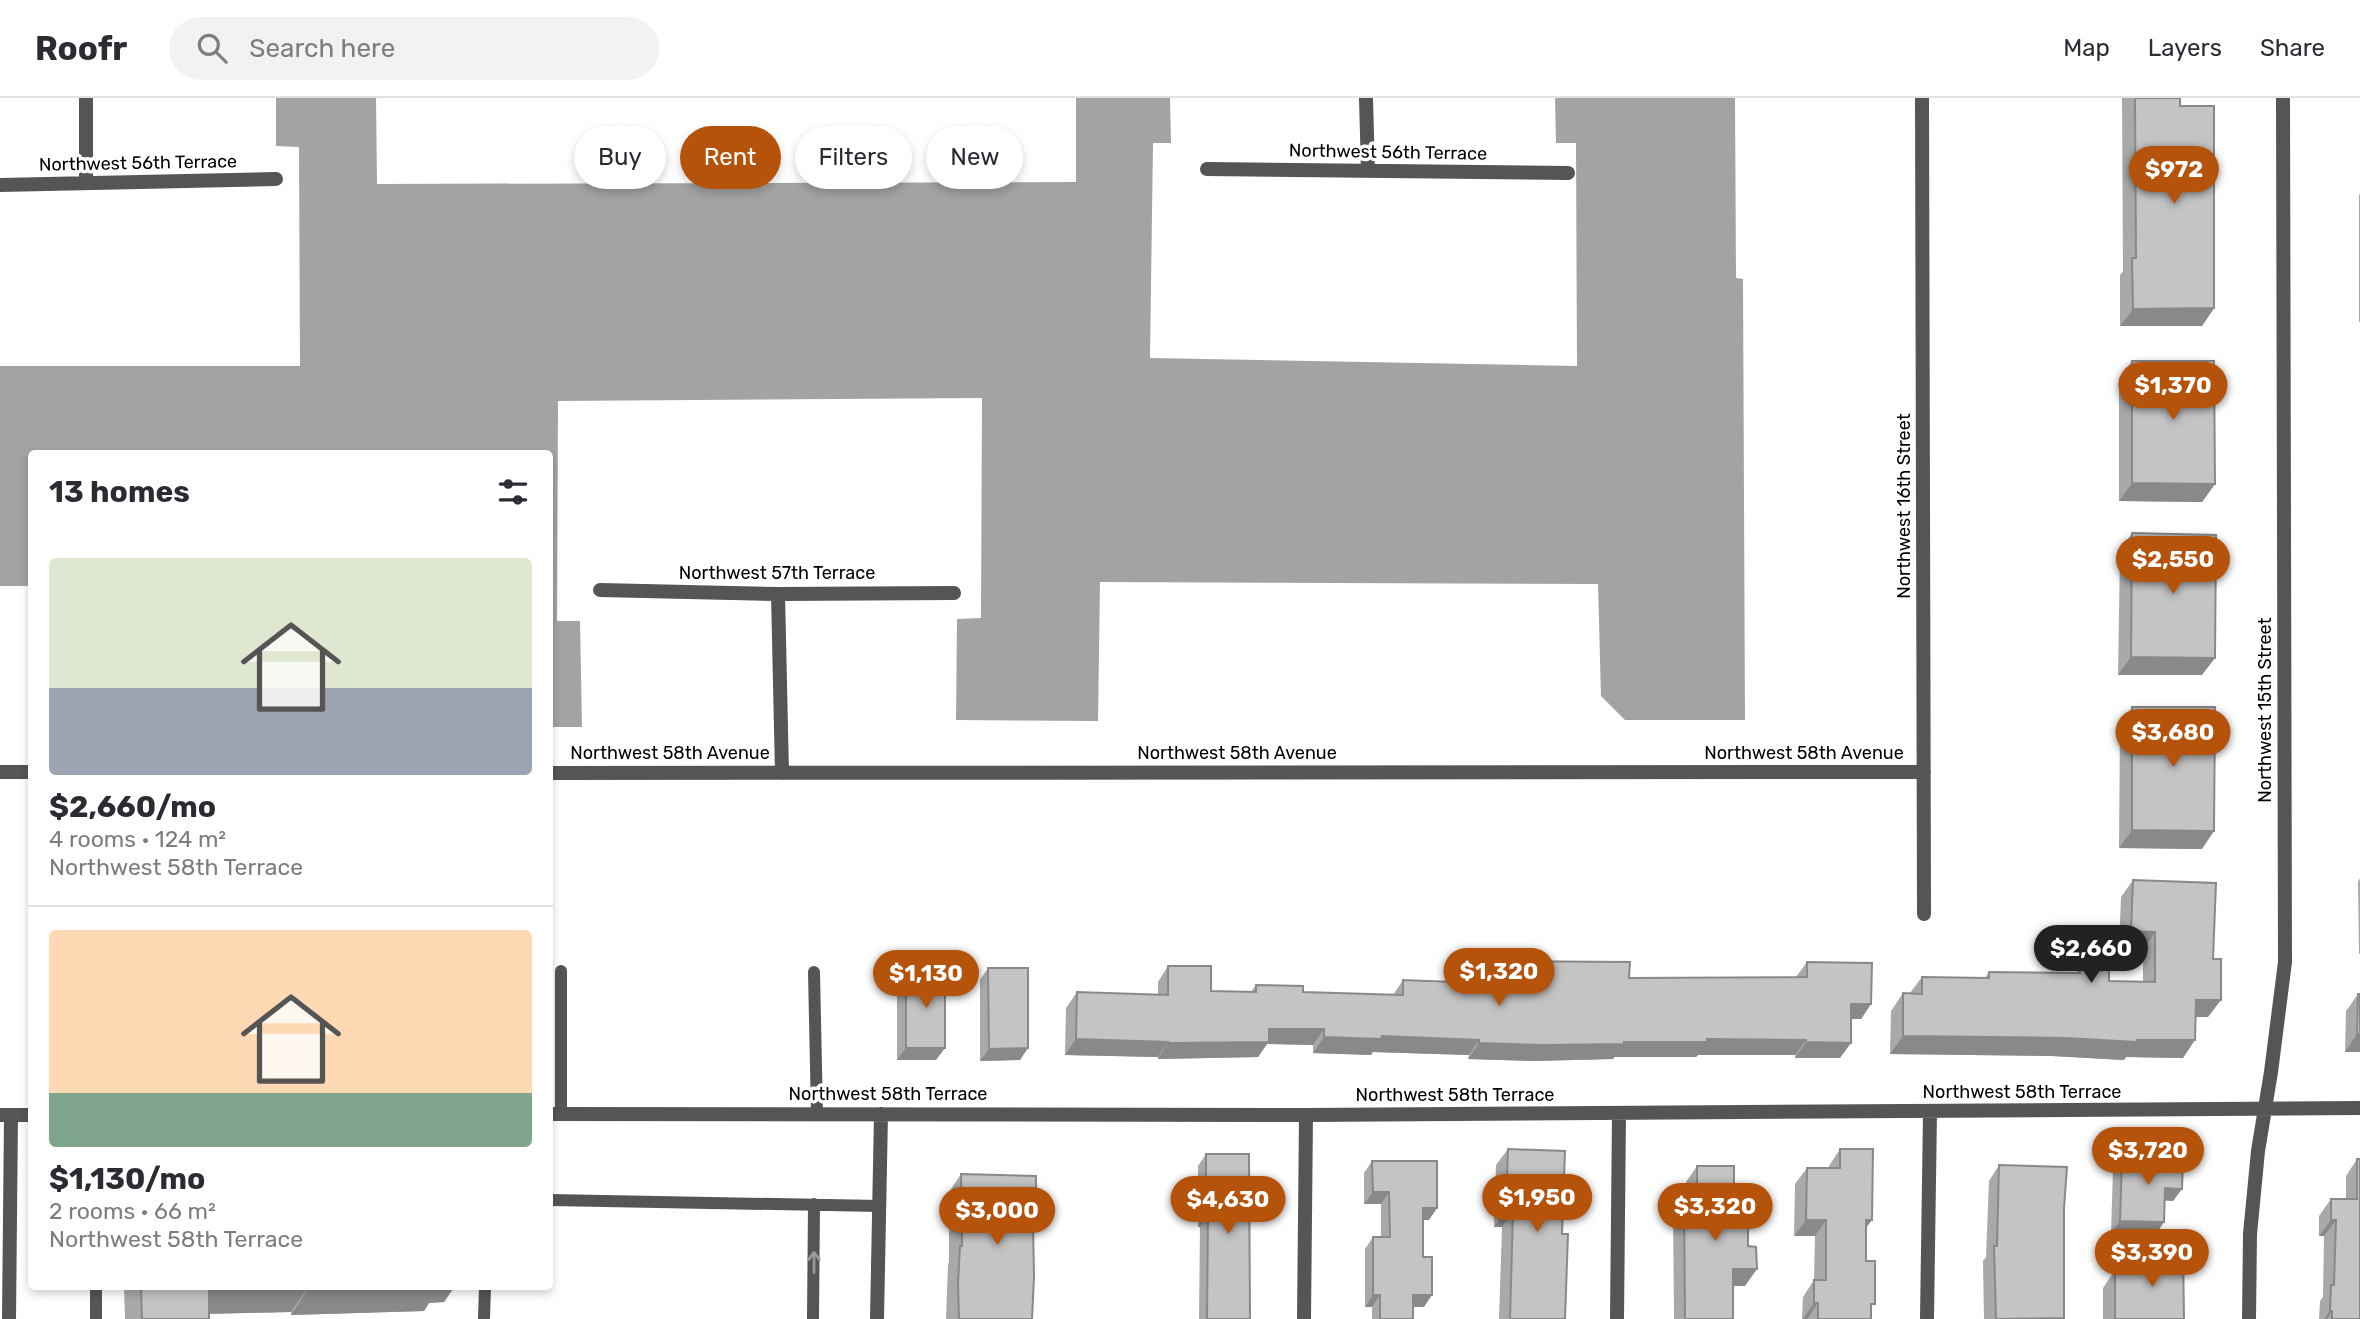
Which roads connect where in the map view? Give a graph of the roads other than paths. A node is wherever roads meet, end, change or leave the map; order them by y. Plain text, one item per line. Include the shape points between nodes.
1 (86, 98) edge
2 (1366, 98) edge
3 (1922, 98) edge
4 (2283, 98) edge
5 (1207, 169) dead end
6 (1368, 171) junction
7 (1568, 173) dead end
8 (276, 179) dead end
9 (86, 183) junction
10 (0, 184) edge
11 (600, 590) dead end
12 (954, 593) dead end
13 (778, 594) junction
14 (0, 772) edge
15 (28, 772) edge
16 (1924, 772) junction
17 (553, 773) edge
18 (782, 773) junction
19 (1924, 914) dead end
20 (561, 971) dead end
21 (814, 972) dead end
22 (2360, 1108) edge
23 (2265, 1109) junction
24 (1930, 1112) junction
25 (817, 1113) junction
26 (1619, 1113) junction
27 (555, 1114) edge
28 (881, 1114) junction
29 (5, 1115) edge
30 (28, 1115) edge
31 (1306, 1115) junction
32 (553, 1200) edge
33 (814, 1204) junction
34 (879, 1206) junction
35 (96, 1290) edge
36 (485, 1290) edge
37 (9, 1319) edge
38 (96, 1319) edge
39 (484, 1319) edge
40 (813, 1319) edge
41 (877, 1319) edge
42 (1304, 1319) edge
43 (1617, 1319) edge
44 (1927, 1319) edge
45 (2249, 1319) edge

1 - 9 street
2 - 6 street
3 - 16 street, Northwest 16th Street
4 - 23 street, Northwest 15th Street via 2285,962
5 - 6 street, Northwest 56th Terrace
6 - 7 street, Northwest 56th Terrace
8 - 9 street, Northwest 56th Terrace
9 - 10 street, Northwest 56th Terrace
11 - 13 street, Northwest 57th Terrace
12 - 13 street, Northwest 57th Terrace
13 - 18 street
14 - 15 street
16 - 18 street, Northwest 58th Avenue
16 - 19 street, Northwest 16th Street
17 - 18 street, Northwest 58th Avenue
20 - 27 lane
21 - 25 lane
22 - 23 street, Northwest 58th Terrace
23 - 24 street, Northwest 58th Terrace
23 - 45 street, Northwest 15th Street via 2250,1234
24 - 26 street, Northwest 58th Terrace
24 - 44 street
25 - 27 street, Northwest 58th Terrace
25 - 28 street, Northwest 58th Terrace
26 - 31 street, Northwest 58th Terrace
26 - 43 street
28 - 31 street, Northwest 58th Terrace
28 - 34 street
29 - 30 street
29 - 37 street
31 - 42 street
32 - 33 lane
33 - 34 lane
40 -> 33 lane
34 - 41 street
35 - 38 lane
36 - 39 lane

